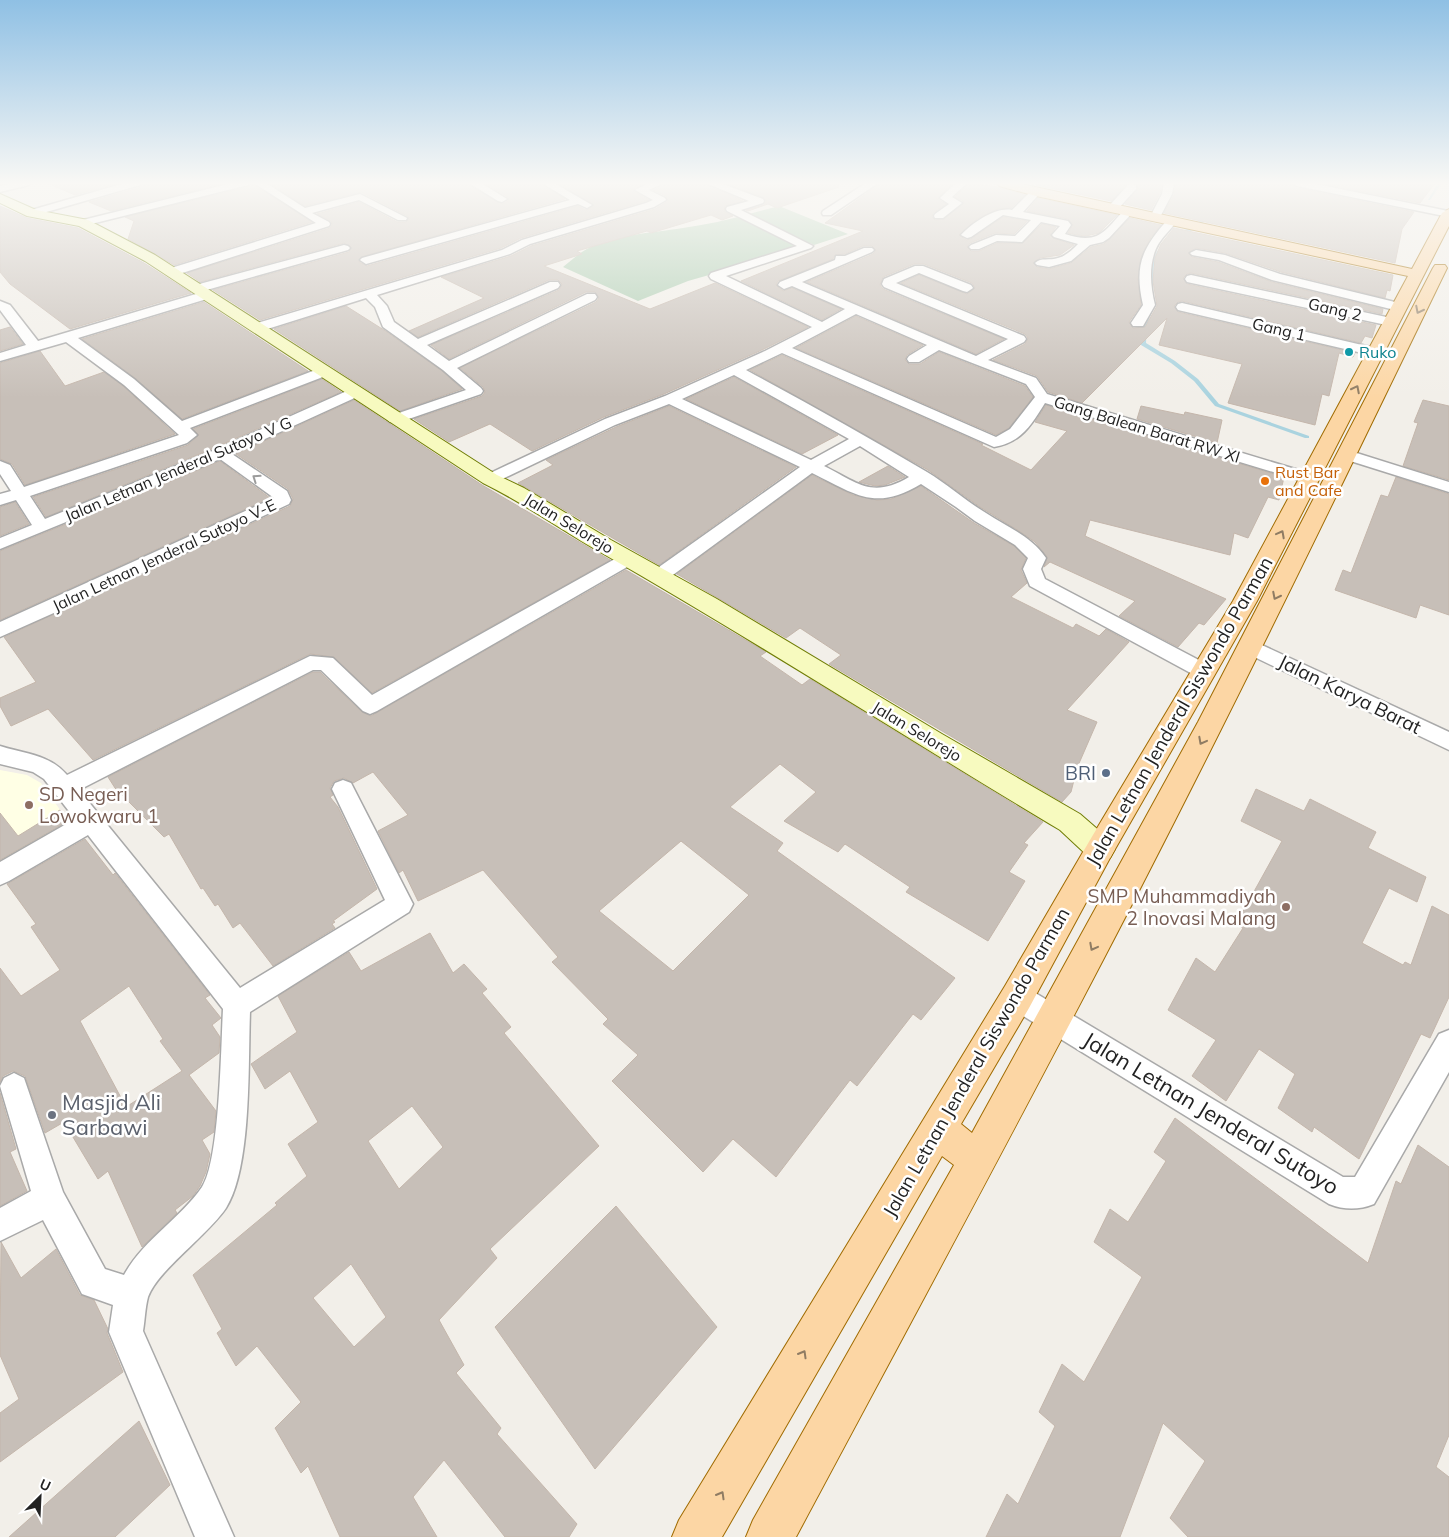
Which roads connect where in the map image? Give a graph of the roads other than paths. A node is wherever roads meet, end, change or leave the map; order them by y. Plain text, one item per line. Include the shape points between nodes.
1 (141, 255) edge
2 (228, 255) edge
3 (352, 255) edge
4 (356, 255) edge
5 (497, 255) edge
6 (779, 255) edge
7 (855, 255) edge
8 (1049, 255) edge
9 (1072, 255) edge
10 (1149, 255) edge
11 (1207, 255) edge
12 (1327, 255) edge
13 (1427, 255) edge
14 (1447, 255) edge
15 (172, 272) junction
16 (1417, 274) junction
17 (1191, 279) dead end
18 (792, 282) junction
19 (400, 283) junction
20 (554, 285) dead end
21 (968, 288) dead end
22 (201, 292) junction
23 (368, 293) junction
24 (758, 295) junction
25 (591, 298) dead end
26 (0, 305) edge
27 (1182, 307) dead end
28 (854, 310) junction
29 (1395, 315) junction
30 (1138, 324) dead end
31 (823, 327) junction
32 (256, 328) junction
33 (68, 337) junction
34 (416, 345) junction
35 (937, 345) junction
36 (35, 347) junction
37 (782, 348) junction
38 (1375, 352) junction
39 (0, 357) edge
40 (914, 359) dead end
41 (976, 361) junction
42 (448, 367) junction
43 (735, 370) junction
44 (323, 372) junction
45 (354, 393) junction
46 (1042, 397) junction
47 (670, 398) junction
48 (395, 419) junction
49 (181, 426) junction
50 (860, 438) junction
51 (220, 453) junction
52 (1347, 455) junction
53 (0, 466) edge
54 (811, 467) junction
55 (922, 476) junction
56 (1309, 478) junction
57 (490, 479) junction
58 (1449, 487) edge
59 (20, 494) junction
60 (0, 500) edge
61 (42, 526) junction
62 (0, 544) edge
63 (628, 559) junction
64 (660, 576) junction
65 (0, 630) edge
66 (1250, 647) junction
67 (1205, 672) junction
68 (1449, 742) edge
69 (0, 755) edge
70 (64, 787) junction
71 (343, 789) dead end
72 (92, 821) junction
73 (1100, 850) junction
74 (0, 874) edge
75 (1017, 997) junction
76 (237, 1005) junction
77 (1054, 1020) junction
78 (1449, 1044) edge
79 (14, 1088) dead end
80 (938, 1129) junction
81 (977, 1160) junction
82 (50, 1199) junction
83 (0, 1225) edge
84 (132, 1294) junction
85 (215, 1537) edge
86 (696, 1537) edge
87 (770, 1537) edge

1 - 15 street, Jalan Selorejo
2 - 15 street
3 - 22 street
4 - 19 street
5 - 19 street
6 - 24 street via 715,275
7 - 18 street
8 - 9 street via 1041,263 1055,263
10 - 30 street via 1144,284 1149,305
11 - 29 street
12 - 16 main road
13 - 16 main road, Jalan Letnan Jenderal Siswondo Parman
14 -> 52 main road, Jalan Letnan Jenderal Siswondo Parman
15 - 22 street, Jalan Selorejo
16 - 29 main road, Jalan Letnan Jenderal Siswondo Parman
17 - 29 street, Gang 2
18 - 24 street
18 - 28 street, Gang Balean Barat RW XI
19 - 23 street
20 - 34 street
21 - 41 street via 919,269 888,282 1019,339
22 - 32 street, Jalan Selorejo
22 - 33 street
23 - 32 street
23 - 34 street via 381,306 388,324
24 - 31 street
25 - 42 street
26 - 36 street via 6,308
27 - 38 street, Gang 1
28 - 31 street
28 - 35 street, Gang Balean Barat RW XI
29 - 38 main road, Jalan Letnan Jenderal Siswondo Parman
31 - 37 street
32 - 44 street, Jalan Selorejo
33 - 36 street
33 - 49 street
34 - 42 street
35 - 40 street
35 - 41 street, Gang Balean Barat RW XI
36 - 39 street
37 - 43 street
37 - 46 street via 994,442 1007,440 1014,434
56 -> 38 main road, Jalan Letnan Jenderal Siswondo Parman
41 - 46 street, Gang Balean Barat RW XI via 1031,381
42 - 48 street via 476,391
43 - 47 street
43 - 50 street
44 - 45 street, Jalan Selorejo
44 - 49 street
45 - 48 street, Jalan Selorejo
45 - 51 street, Jalan Letnan Jenderal Sutoyo V G
46 - 56 street, Gang Balean Barat RW XI
47 - 54 street
47 - 57 street via 610,422
48 - 57 street, Jalan Selorejo
49 - 59 street via 189,435 182,440
50 - 54 street
50 - 55 street
51 - 61 street, Jalan Letnan Jenderal Sutoyo V G
65 -> 51 street, Jalan Letnan Jenderal Sutoyo V-E via 283,500
52 - 58 street
52 -> 66 main road, Jalan Letnan Jenderal Siswondo Parman
53 - 59 street
54 - 55 street via 866,494 877,495 901,490
54 - 64 street
55 - 67 street via 962,503 972,514 1031,549 1037,558 1032,569 1038,582
67 -> 56 main road, Jalan Letnan Jenderal Siswondo Parman
57 - 63 street, Jalan Selorejo
59 - 60 street
59 - 61 street
61 - 62 street, Jalan Letnan Jenderal Sutoyo V G
63 - 64 street, Jalan Selorejo
63 - 70 street via 370,706 326,663 310,663
64 - 73 street, Jalan Selorejo via 1070,822
66 - 68 street, Jalan Karya Barat
66 -> 77 main road, Jalan Letnan Jenderal Siswondo Parman
67 - 73 main road, Jalan Letnan Jenderal Siswondo Parman
69 - 70 street via 38,764 52,773
70 - 72 street
71 - 76 street via 400,904
72 - 74 street
72 - 76 street
73 - 75 main road, Jalan Letnan Jenderal Siswondo Parman
75 - 77 street, Jalan Letnan Jenderal Sutoyo
75 - 80 main road, Jalan Letnan Jenderal Siswondo Parman
76 - 84 street via 230,1134 224,1172 215,1196 144,1271
77 - 78 street, Jalan Letnan Jenderal Sutoyo via 1340,1193 1363,1194
77 - 81 main road, Jalan Letnan Jenderal Siswondo Parman
79 - 82 street
80 - 81 main road
86 -> 80 main road, Jalan Letnan Jenderal Siswondo Parman
81 - 87 main road, Jalan Letnan Jenderal Siswondo Parman
82 - 83 street
82 - 84 street via 94,1282
84 - 85 street via 126,1332

